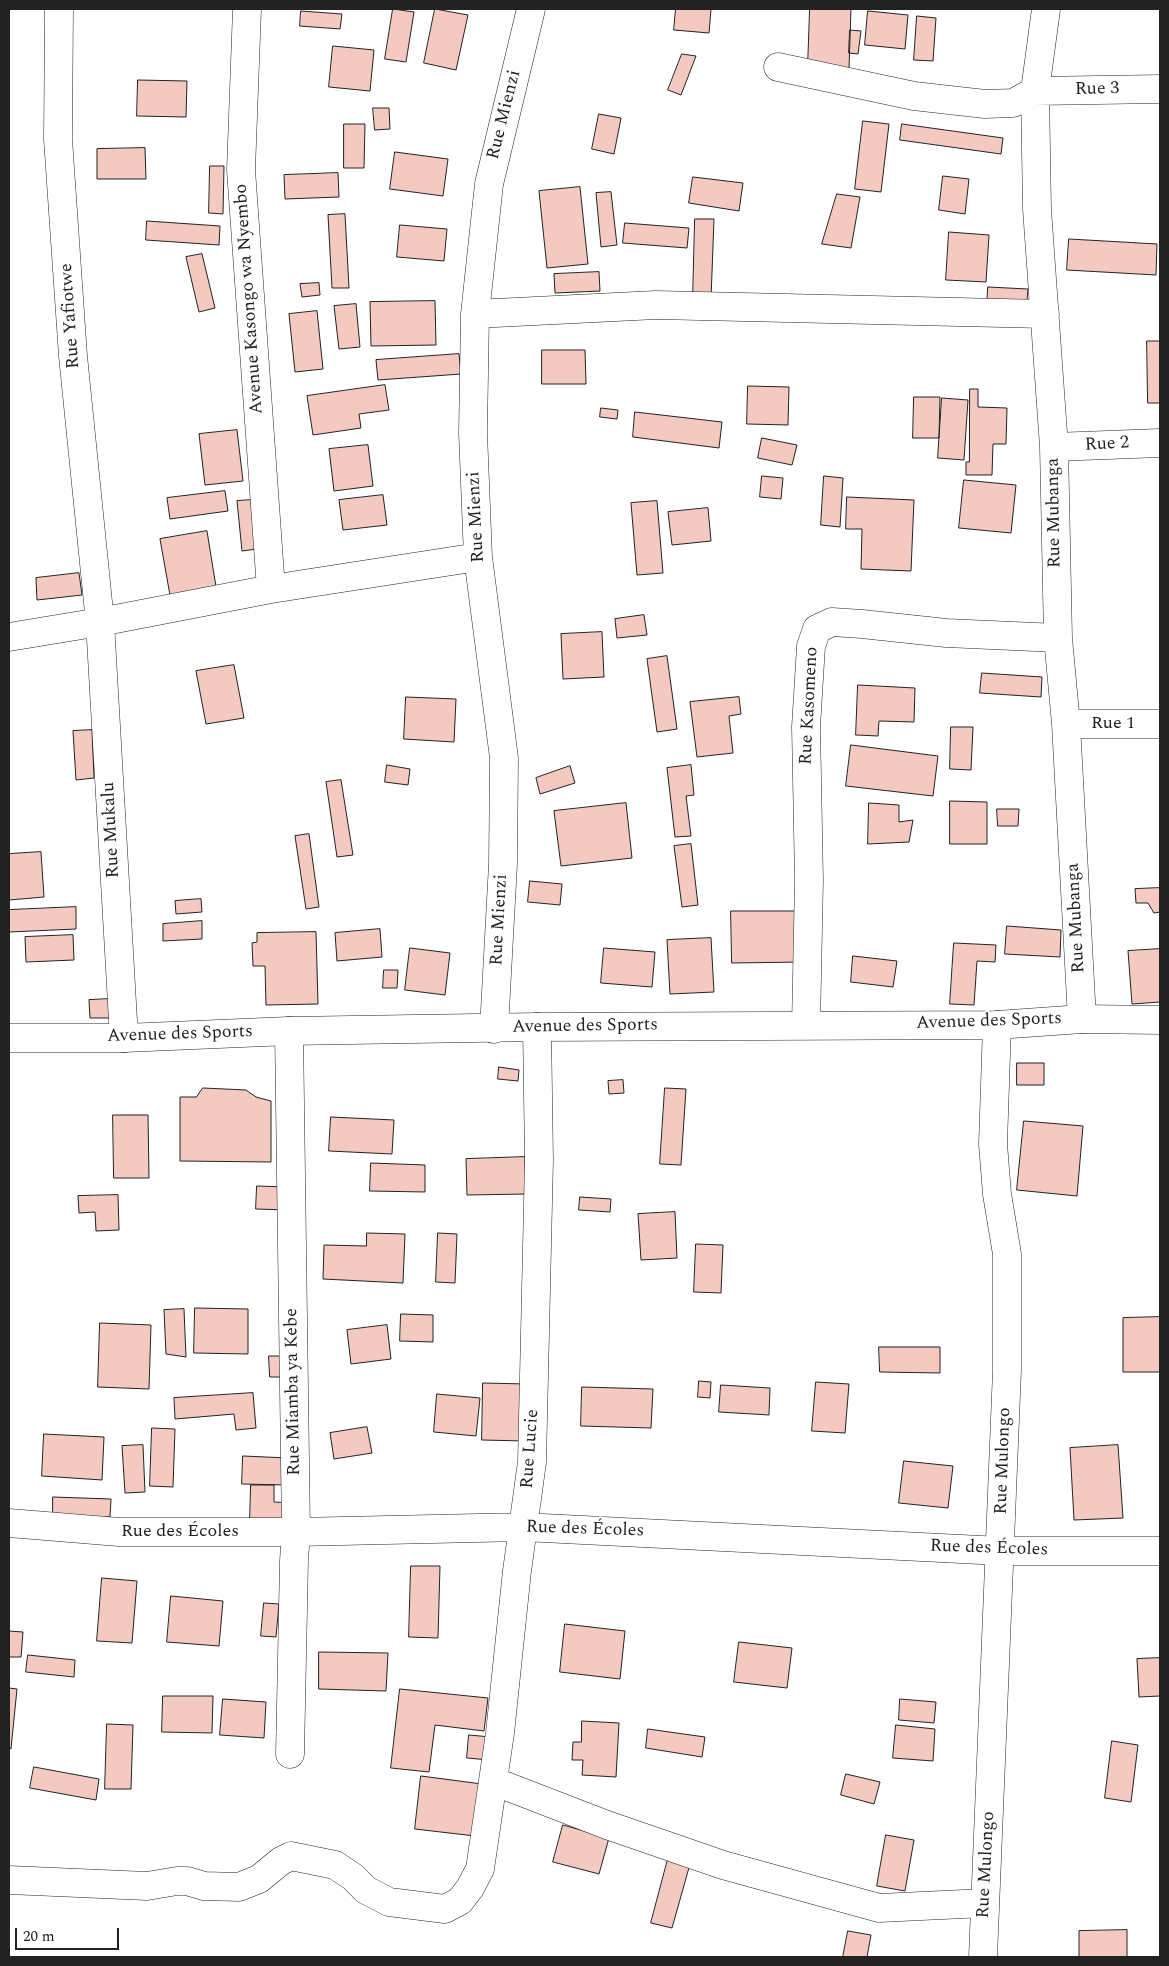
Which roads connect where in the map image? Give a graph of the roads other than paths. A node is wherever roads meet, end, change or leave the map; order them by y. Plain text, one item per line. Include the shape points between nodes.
1 (59, 9) edge
2 (247, 9) edge
3 (531, 9) edge
4 (1046, 9) edge
5 (778, 67) dead end
6 (1160, 89) edge
7 (1035, 91) junction
8 (475, 314) junction
9 (1044, 314) junction
10 (1160, 442) edge
11 (1054, 448) junction
12 (478, 557) junction
13 (271, 589) junction
14 (100, 622) junction
15 (9, 637) edge
16 (1058, 638) junction
17 (1066, 724) junction
18 (1160, 724) edge
19 (1082, 1018) junction
20 (1160, 1020) edge
21 (806, 1025) junction
22 (997, 1025) junction
23 (538, 1027) junction
24 (494, 1029) junction
25 (289, 1031) junction
26 (9, 1038) edge
27 (124, 1038) junction
28 (9, 1523) edge
29 (524, 1527) junction
30 (296, 1532) junction
31 (1001, 1551) junction
32 (1160, 1551) edge
33 (290, 1754) dead end
34 (493, 1781) junction
35 (9, 1880) edge
36 (985, 1903) junction
37 (983, 1957) edge

1 - 14 street, Rue Yafiotwe via 59,149 73,356
2 - 13 street, Avenue Kasongo wa Nyembo via 241,170
3 - 8 street, Rue Mienzi via 489,184
4 - 7 street, Rue Mubanga
5 - 7 street via 914,96 985,104 1013,103
6 - 7 street, Rue 3
7 - 9 street, Rue Mubanga via 1037,209
8 - 9 street via 656,305
8 - 12 street, Rue Mienzi via 473,433
9 - 11 street, Rue Mubanga
10 - 11 street, Rue 2
11 - 16 street, Rue Mubanga
12 - 13 street
12 - 24 street, Rue Mienzi via 504,758 503,864
13 - 14 street
14 - 15 street
14 - 27 street, Rue Mukalu
16 - 17 street, Rue Mubanga
16 - 21 street, Rue Kasomeno via 946,634 832,622 817,629 811,646 806,728 809,880
17 - 18 street, Rue 1
17 - 19 street, Rue Mubanga
19 - 20 street, Avenue des Sports
19 - 22 street, Avenue des Sports
21 - 22 street, Avenue des Sports
21 - 23 street, Avenue des Sports
22 - 31 street, Rue Mulongo via 993,1144 1007,1254
23 - 24 street, Avenue des Sports
23 - 29 street, Rue Lucie via 536,1334 532,1462
24 - 25 street, Avenue des Sports
25 - 27 street, Avenue des Sports
25 - 30 street, Rue Miamba ya Kebe
26 - 27 street, Avenue des Sports
28 - 30 street, Rue des Écoles via 119,1532
29 - 30 street, Rue des Écoles
29 - 31 street, Rue des Écoles
29 - 34 street, Rue Lucie
30 - 33 street, Rue Miamba ya Kebe
31 - 32 street, Rue des Écoles
31 - 36 street, Rue Mulongo
34 - 35 street, Rue Lucie via 480,1869 460,1900 445,1908 389,1902 366,1890 335,1865 291,1856 259,1879 240,1887 178,1881 147,1886
34 - 36 street via 607,1825 723,1864 879,1908
36 - 37 street, Rue Mulongo

